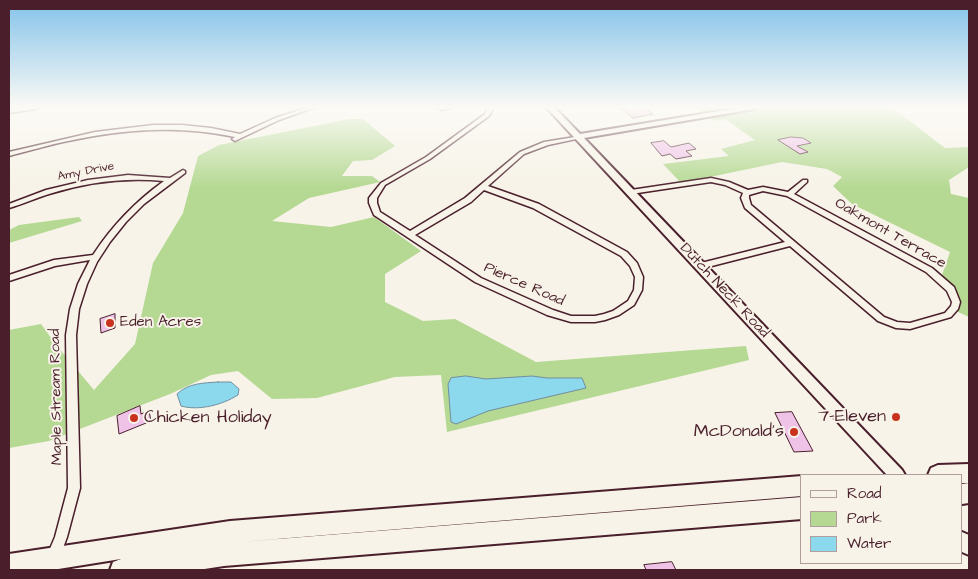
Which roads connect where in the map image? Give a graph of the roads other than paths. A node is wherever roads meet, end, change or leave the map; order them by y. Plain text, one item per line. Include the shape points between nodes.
1 (94, 134) edge
2 (226, 134) edge
3 (245, 134) edge
4 (461, 134) edge
5 (576, 134) edge
6 (596, 134) edge
7 (579, 137) junction
8 (9, 154) edge
9 (183, 172) dead end
10 (170, 180) junction
11 (805, 181) dead end
12 (483, 187) junction
13 (632, 192) junction
14 (748, 193) junction
15 (788, 194) junction
16 (9, 206) edge
17 (409, 235) junction
18 (790, 244) junction
19 (95, 257) junction
20 (700, 266) junction
21 (9, 278) edge
22 (969, 473) edge
23 (896, 474) edge
24 (954, 474) edge
25 (800, 486) edge
26 (800, 508) edge
27 (420, 517) junction
28 (418, 539) junction
29 (50, 564) edge
30 (9, 566) edge
31 (121, 570) edge

1 - 8 street
2 - 3 street via 237,138
4 - 17 street, Pierce Road via 383,184 375,193 372,203 376,213
5 - 7 street, Dutch Neck Road
6 - 7 street
7 - 12 street via 546,143 530,150
7 - 13 street, Dutch Neck Road
9 - 10 street, Maple Stream Road
10 - 16 street, Amy Drive via 140,176 103,178 64,186
10 - 19 street, Maple Stream Road via 129,215
11 - 15 street
12 - 17 street via 460,206
12 - 17 street, Pierce Road via 541,209 624,254 639,277 638,290 631,303 600,318 561,317 478,280
13 - 14 street, Oakmont Terrace via 711,180
13 - 20 street, Dutch Neck Road
14 - 15 street, Oakmont Terrace via 763,189
14 - 18 street, Oakmont Terrace via 745,198 748,206
15 - 18 street, Oakmont Terrace via 930,270 951,289 955,307 944,317 910,326 888,323 872,314
18 - 20 street
19 - 21 street via 54,262
19 - 29 street, Maple Stream Road via 80,287 72,318 74,488 62,537
20 - 23 street, Dutch Neck Road
22 - 24 highway
25 - 27 highway
26 - 28 highway
27 - 28 street
27 - 29 highway via 230,532
28 - 31 highway via 224,555
29 - 30 highway

